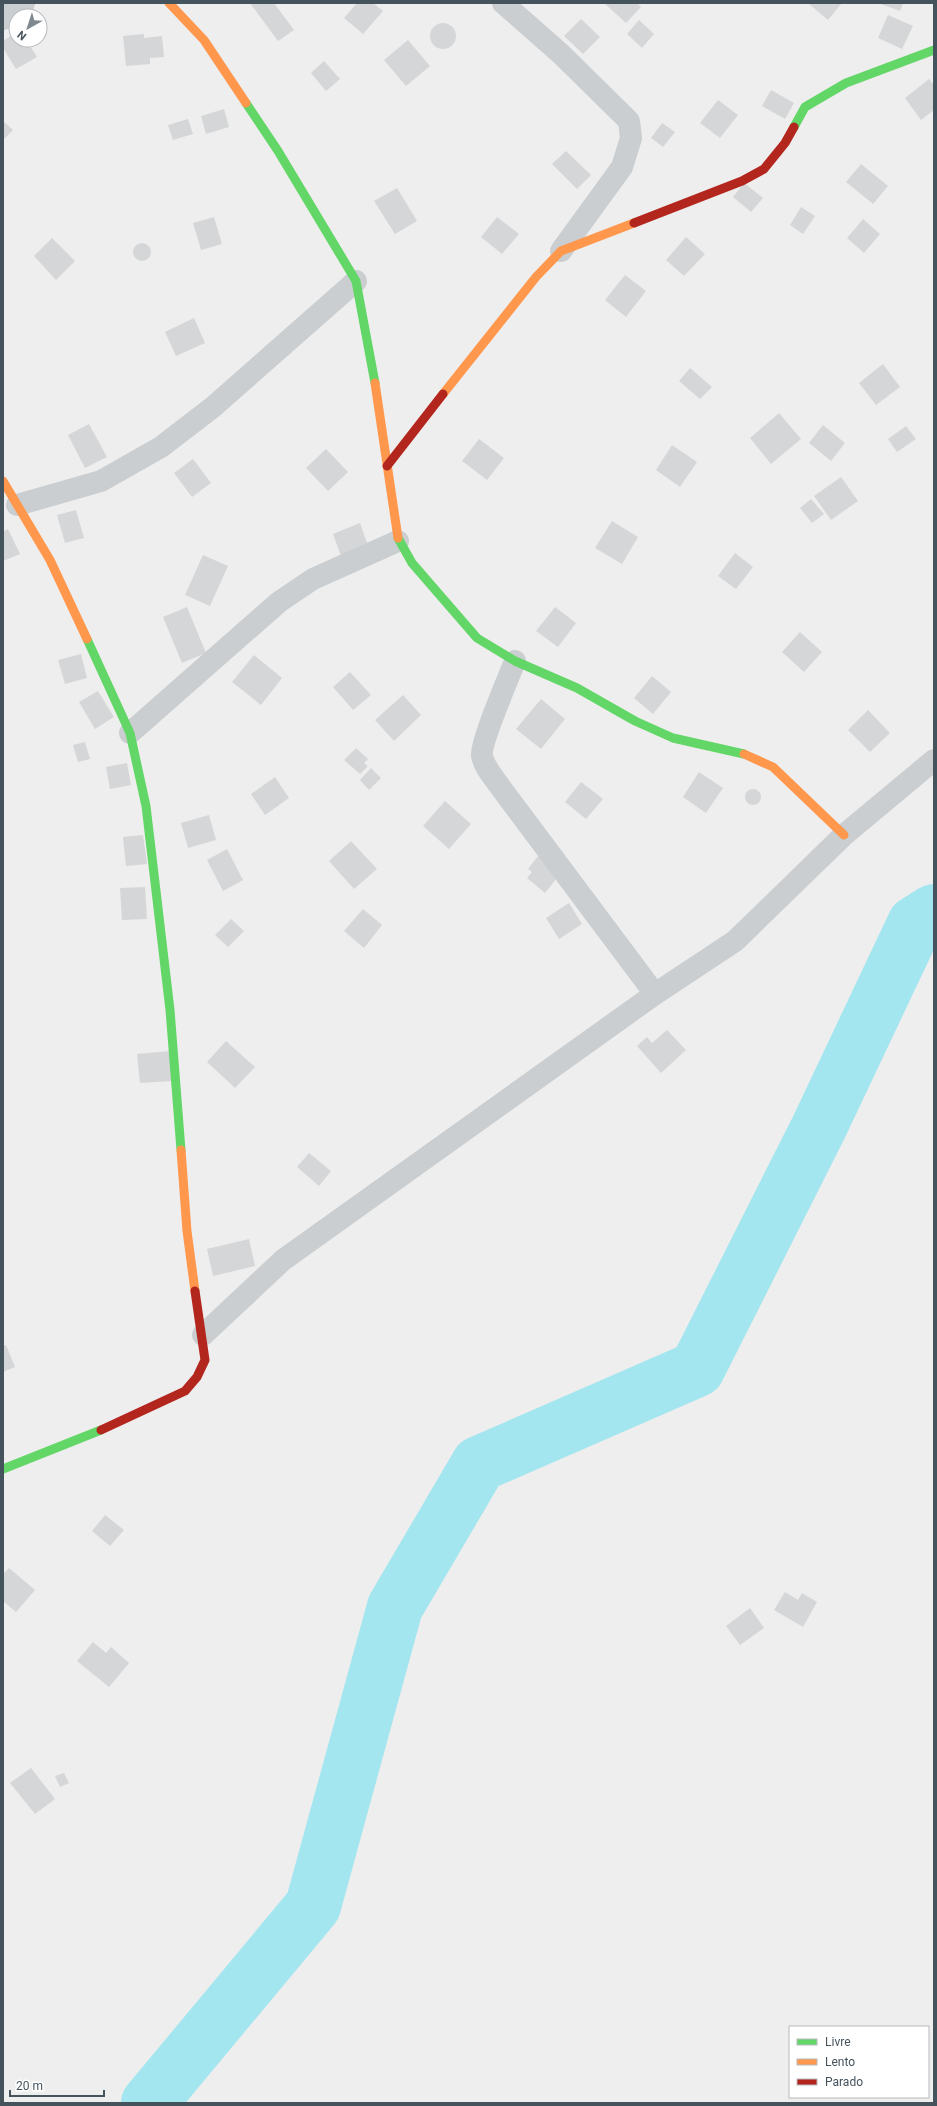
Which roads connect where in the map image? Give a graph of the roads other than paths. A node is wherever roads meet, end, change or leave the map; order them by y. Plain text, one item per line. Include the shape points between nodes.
1 (24, 3) edge
2 (169, 3) edge
3 (503, 3) edge
4 (3, 19) edge
5 (934, 50) edge
6 (560, 251) junction
7 (356, 281) junction
8 (387, 466) junction
9 (3, 481) edge
10 (17, 505) junction
11 (398, 541) junction
12 (515, 661) junction
13 (130, 734) junction
14 (934, 760) edge
15 (844, 835) junction
16 (655, 994) junction
17 (203, 1335) junction
18 (3, 1469) edge

1 - 4 street
2 - 7 street via 209,47 278,151
3 - 6 street via 561,54 629,122 632,138 622,167
5 - 6 street via 846,83 805,108 785,143 764,169 742,181
6 - 8 street via 536,277
7 - 8 street via 370,348
7 - 10 street via 213,407 161,447 101,481
8 - 11 street
9 - 10 street
10 - 13 street via 50,560
11 - 12 street via 412,563 477,638
11 - 13 street via 314,579 279,602
12 - 15 street via 577,688 635,721 673,738 759,760 773,767
12 - 16 street via 490,726 482,756 501,788
13 - 17 street via 146,806 170,1010 187,1231
14 - 15 street
15 - 16 street via 735,941
16 - 17 street via 284,1260
17 - 18 street via 205,1360 197,1377 185,1391 88,1436

